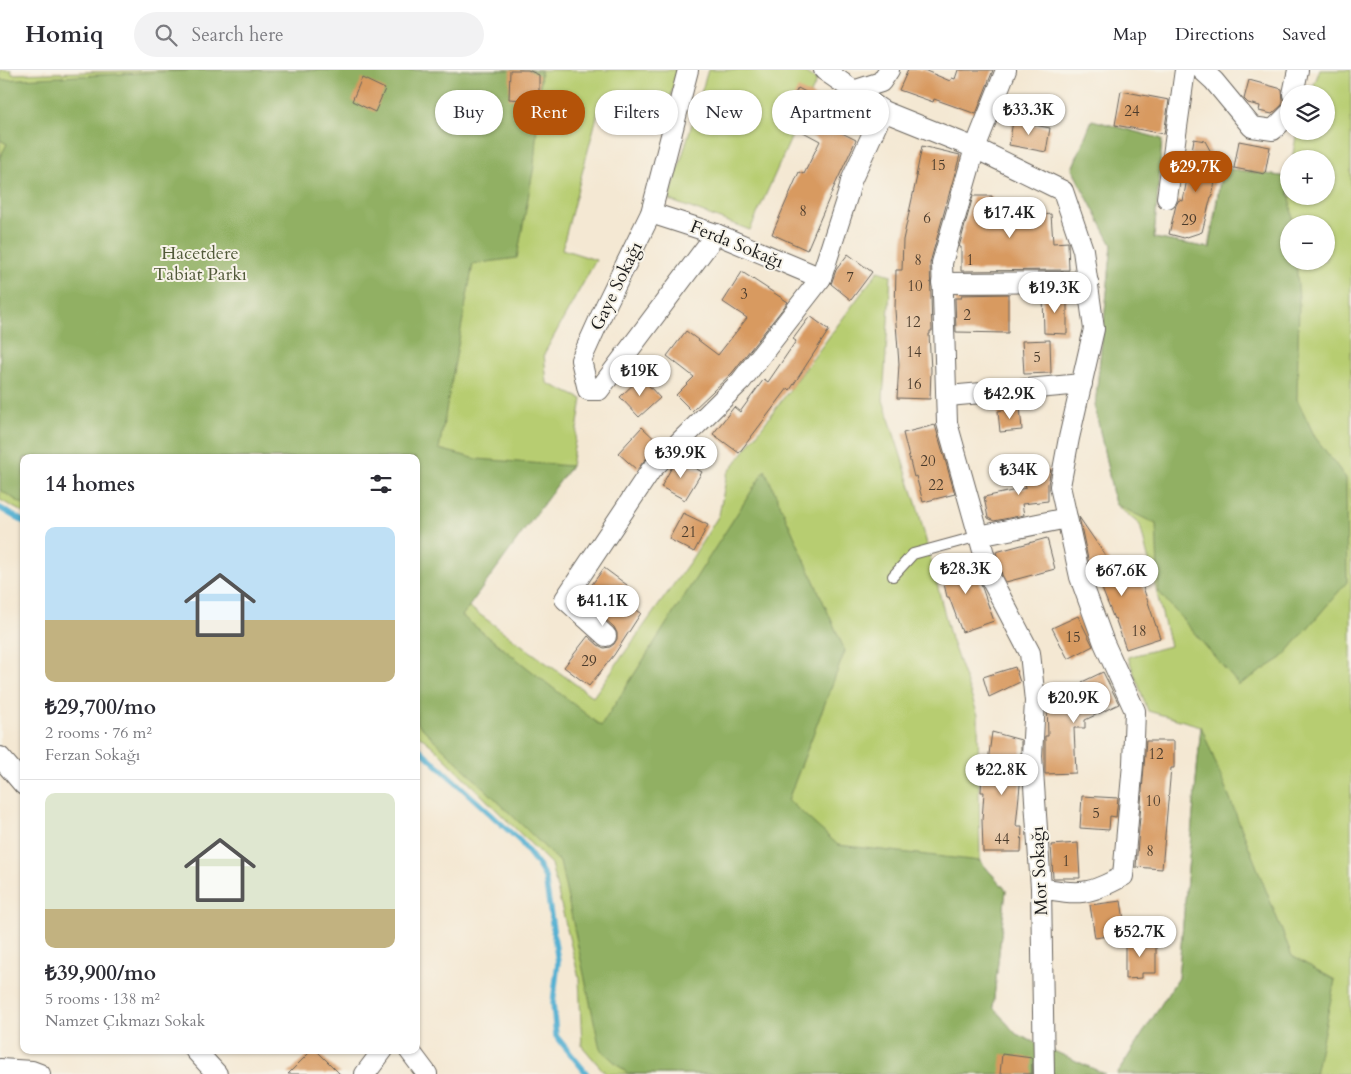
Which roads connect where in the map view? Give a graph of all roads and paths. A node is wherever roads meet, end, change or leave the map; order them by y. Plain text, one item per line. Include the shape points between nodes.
1 (688, 70) edge
2 (824, 70) edge
3 (889, 70) edge
4 (1006, 70) edge
5 (1185, 70) edge
6 (1202, 70) edge
7 (1298, 70) edge
8 (1295, 85) edge
9 (852, 90) edge
10 (856, 90) edge
11 (889, 113) edge
12 (1280, 123) edge
13 (872, 135) edge
14 (975, 148) junction
15 (1168, 198) dead end
16 (652, 213) junction
17 (716, 234) junction
18 (821, 278) junction
19 (1088, 282) junction
20 (942, 283) junction
21 (1082, 384) junction
22 (948, 396) junction
23 (1067, 518) junction
24 (979, 536) junction
25 (893, 576) dead end
26 (606, 636) dead end
27 (0, 757) edge
28 (20, 780) edge
29 (1042, 888) junction
30 (380, 1054) edge
31 (412, 1054) edge
32 (0, 1068) edge
33 (40, 1074) edge
34 (365, 1074) edge
35 (427, 1074) edge
36 (1044, 1074) edge

1 - 16 street, Gaye Sokağı
2 - 9 street
3 - 10 street via 881,82
4 - 14 street, Mor Sokağı
5 - 15 street
6 - 12 street via 1252,126 1273,130
7 - 8 street
11 - 14 street
13 - 18 street via 851,181
14 - 19 street via 1063,191 1083,250
14 - 20 street, Mor Sokağı via 942,263
16 - 17 street, Ferda Sokağı
16 - 17 street, Gaye Sokağı via 581,360 588,390 599,390
17 - 18 street, Ferda Sokağı
18 - 26 street via 741,381 651,470 565,598
19 - 20 street
19 - 21 street via 1094,328
20 - 22 street, Mor Sokağı
21 - 22 street
21 - 23 street via 1060,486
22 - 24 street, Mor Sokağı via 947,423
23 - 24 street
23 - 29 street via 1080,577 1104,643 1135,711 1133,764 1122,876 1100,889 1072,894
24 - 25 lane via 913,554
24 - 29 street, Mor Sokağı via 991,579 1030,653 1035,701 1032,756
27 - 28 street
29 - 36 street, Mor Sokağı
30 - 34 street
31 - 35 street
32 - 33 street

